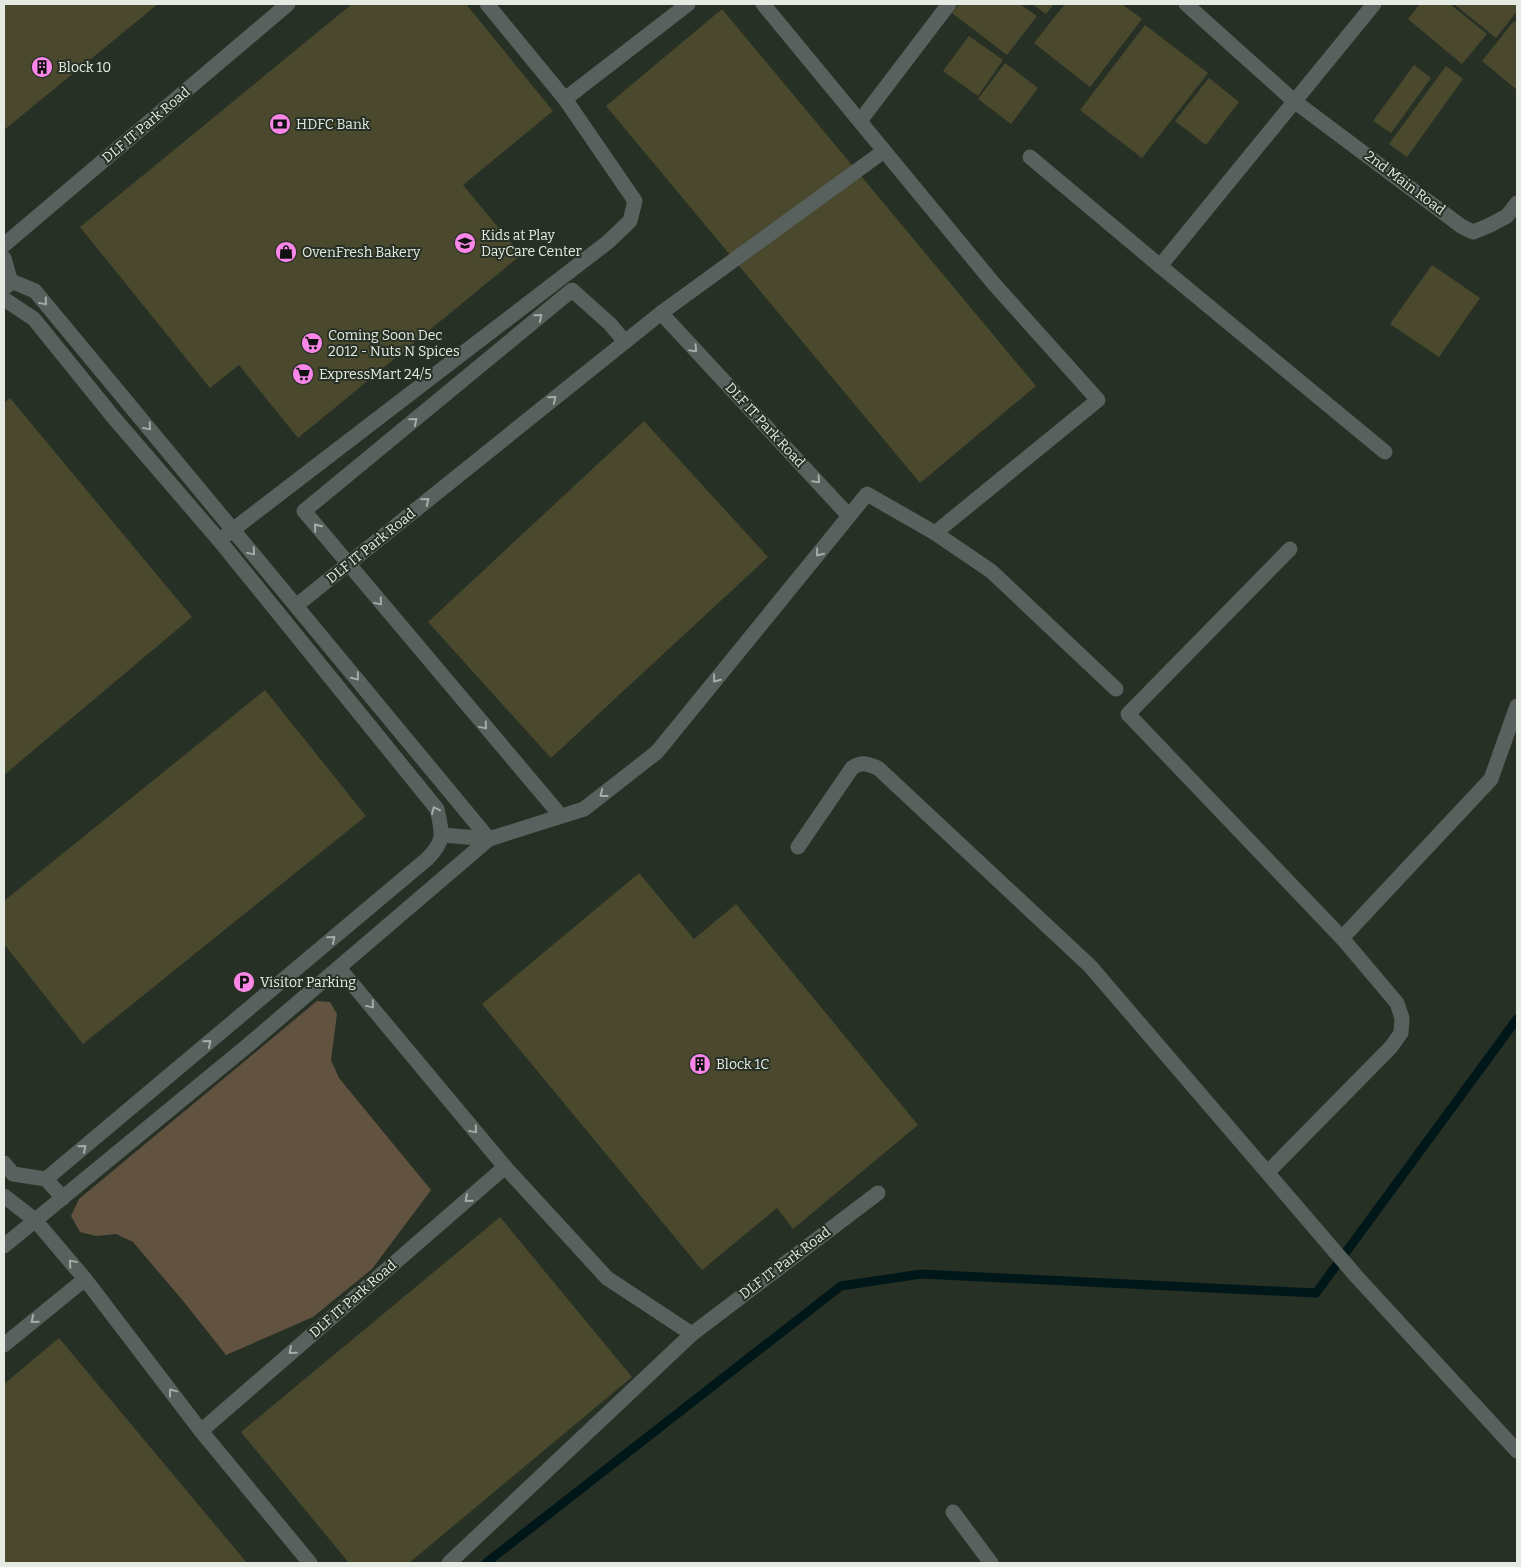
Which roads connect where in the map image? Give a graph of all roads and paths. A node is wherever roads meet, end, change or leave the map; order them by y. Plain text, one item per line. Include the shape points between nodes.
1 (288, 4) edge
2 (487, 4) edge
3 (688, 4) edge
4 (763, 4) edge
5 (949, 4) edge
6 (1186, 4) edge
7 (1374, 4) edge
8 (564, 99) junction
9 (1294, 101) junction
10 (860, 121) junction
11 (884, 151) junction
12 (1030, 157) dead end
13 (1517, 203) edge
14 (4, 245) edge
15 (4, 258) edge
16 (1160, 266) junction
17 (7, 278) edge
18 (4, 298) edge
19 (660, 313) junction
20 (625, 342) junction
21 (1385, 452) dead end
22 (850, 516) junction
23 (232, 529) junction
24 (935, 533) junction
25 (219, 540) junction
26 (1290, 549) dead end
27 (348, 564) junction
28 (297, 605) junction
29 (1116, 689) dead end
30 (1517, 706) edge
31 (560, 816) junction
32 (443, 835) junction
33 (489, 839) junction
34 (798, 847) dead end
35 (1342, 938) junction
36 (340, 968) junction
37 (229, 1025) junction
38 (247, 1046) junction
39 (505, 1167) junction
40 (1268, 1172) junction
41 (7, 1173) edge
42 (46, 1179) junction
43 (878, 1193) dead end
44 (4, 1196) edge
45 (63, 1198) junction
46 (36, 1220) junction
47 (4, 1246) edge
48 (85, 1278) junction
49 (692, 1334) junction
50 (4, 1345) edge
51 (201, 1431) junction
52 (1517, 1451) edge
53 (952, 1512) dead end
54 (310, 1563) edge
55 (449, 1563) edge
56 (991, 1563) edge

1 - 14 street, DLF IT Park Road
2 - 8 street
3 - 8 street
4 - 10 street
5 - 10 street
6 - 9 street
7 - 9 street
8 - 23 street via 635,201 630,221 608,242
9 - 13 street, 2nd Main Road via 1473,232 1507,216
9 - 16 street
10 - 11 street
11 - 19 street
11 - 24 street via 994,284 1098,400
12 - 16 street
15 - 17 street
16 - 21 street
17 - 18 street
17 -> 23 street via 35,290
18 - 25 street via 34,318 114,418
19 - 20 street, DLF IT Park Road
19 -> 22 street, DLF IT Park Road
27 -> 20 street, DLF IT Park Road
27 -> 20 street via 304,511 572,290
22 - 24 street via 867,494
22 -> 31 street via 657,752 584,809
23 - 25 street
23 -> 28 street
24 - 29 street via 991,571
32 -> 25 street via 437,809
26 - 35 street via 1128,714
27 - 28 street, DLF IT Park Road
27 -> 31 street
28 -> 33 street
30 - 35 street via 1491,779
31 - 33 street
32 - 33 street
37 -> 32 street via 427,860 437,850
33 - 36 street
34 - 40 street via 852,768 859,763 878,768 1090,966
35 - 40 street via 1397,1003 1402,1018 1401,1033
36 - 38 street
36 -> 39 street
37 - 38 street
42 -> 37 street
38 - 45 street
39 - 49 street via 607,1278
39 -> 51 street, DLF IT Park Road
40 - 52 street via 1356,1276
41 - 42 street
42 - 45 street
43 - 49 street, DLF IT Park Road
44 - 46 street
45 - 46 street
46 - 47 street
48 -> 46 street
48 -> 50 street
51 -> 48 street
49 - 55 street, DLF IT Park Road
51 - 54 street
53 - 56 street

